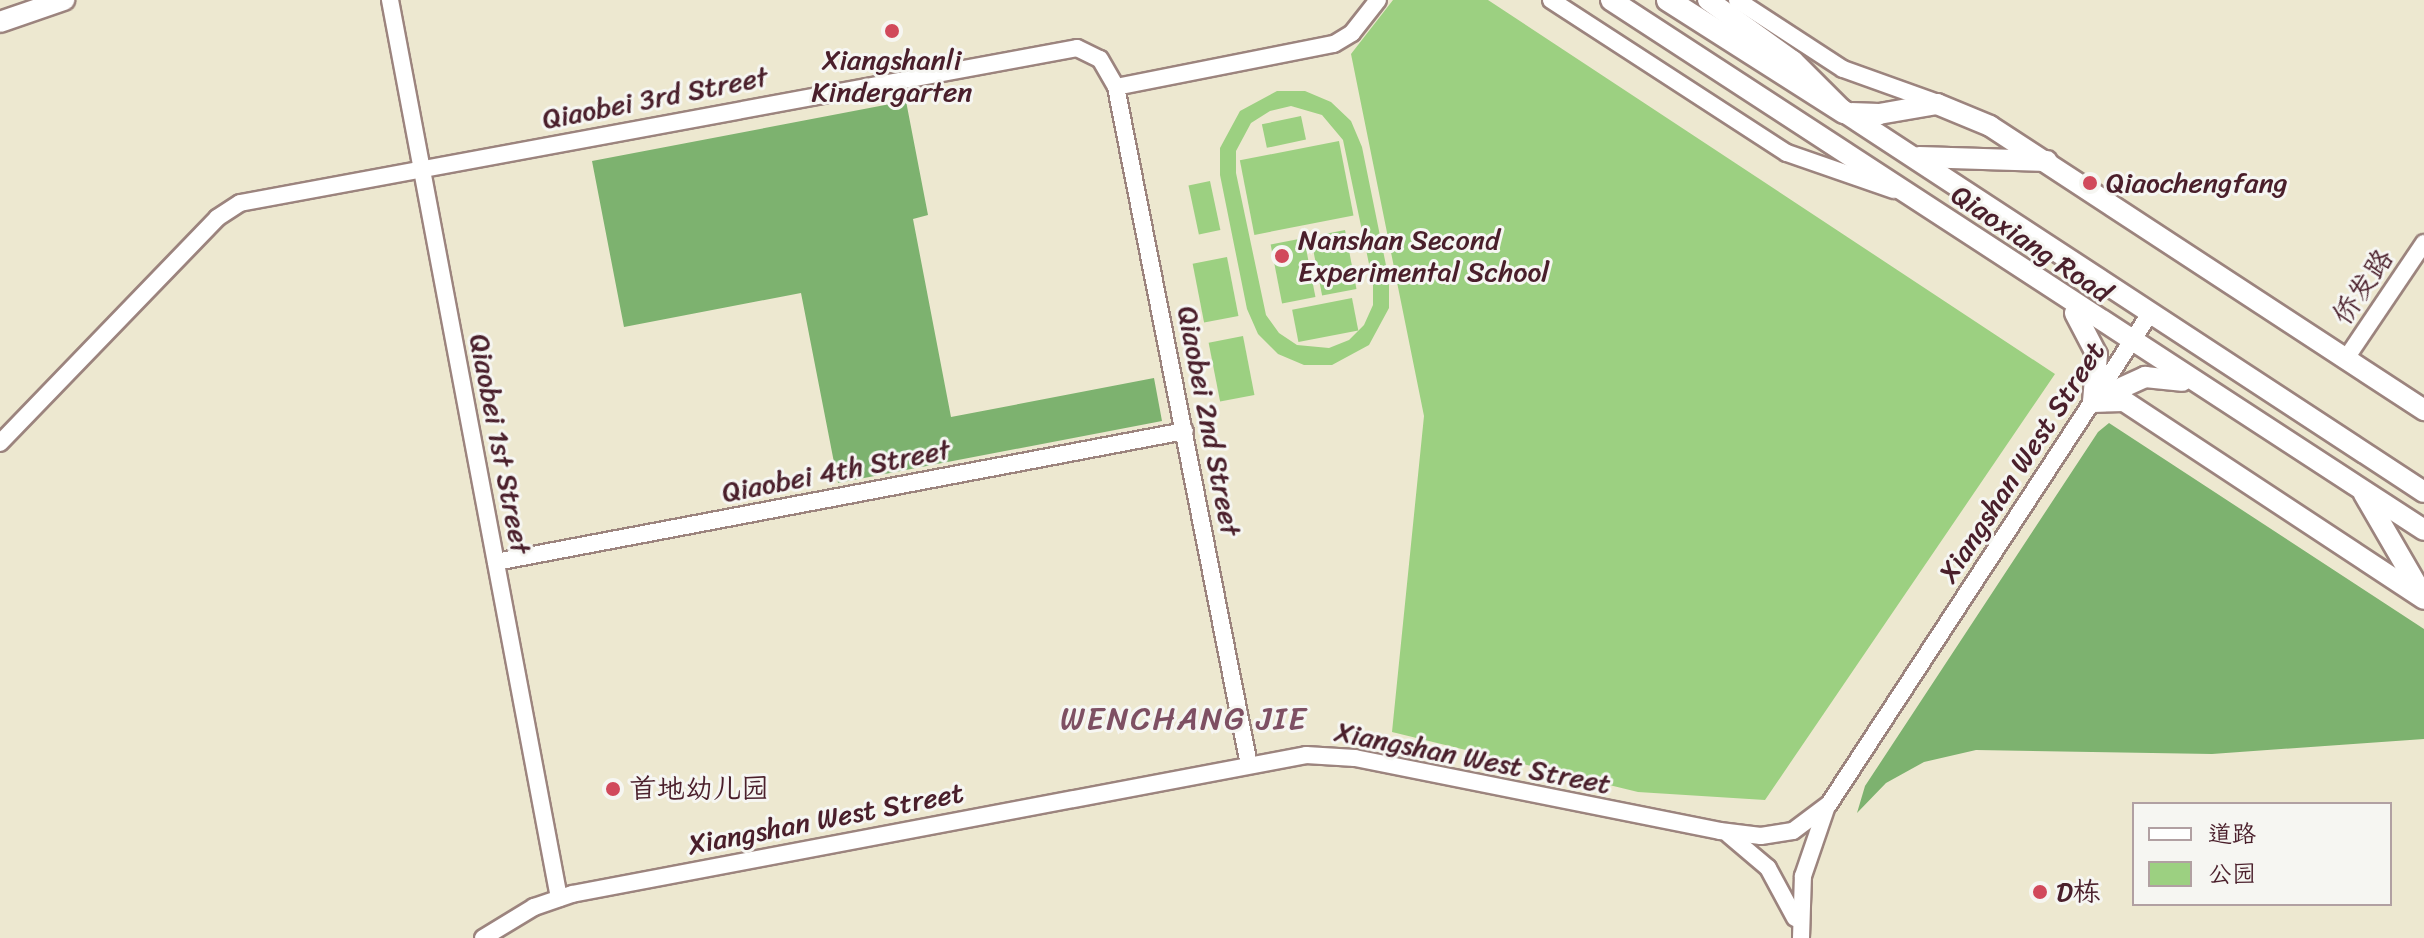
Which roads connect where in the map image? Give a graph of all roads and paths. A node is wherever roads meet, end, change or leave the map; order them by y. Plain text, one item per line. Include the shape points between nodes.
1 (64, 0) edge
2 (390, 0) edge
3 (1378, 0) edge
4 (1551, 0) edge
5 (1611, 0) edge
6 (1668, 0) edge
7 (1708, 0) edge
8 (1737, 0) edge
9 (0, 22) edge
10 (1116, 87) junction
11 (1946, 106) junction
12 (1844, 112) junction
13 (1918, 157) junction
14 (2047, 161) junction
15 (421, 168) junction
16 (1905, 194) junction
17 (2424, 243) edge
18 (2061, 298) junction
19 (2151, 312) junction
20 (2130, 343) junction
21 (2345, 360) junction
22 (2195, 384) junction
23 (2278, 396) junction
24 (2093, 402) junction
25 (2424, 410) edge
26 (2259, 426) junction
27 (1185, 431) junction
28 (0, 443) edge
29 (2362, 491) junction
30 (2424, 492) edge
31 (2424, 530) edge
32 (496, 562) junction
33 (2424, 598) edge
34 (1249, 765) junction
35 (1829, 804) junction
36 (1720, 831) junction
37 (559, 898) junction
38 (1800, 935) edge
39 (483, 938) edge

1 - 9 main road
2 - 15 street, Qiaobei 1st Street
3 - 10 street via 1352,33 1334,44
4 - 16 street via 1787,153
5 - 16 main road, Qiaoxiang Road
6 - 12 highway
7 - 12 main road, Qiaoxiang Road via 1793,61
8 - 11 street via 1843,69
10 - 15 street, Qiaobei 3rd Street via 1108,67 1091,53 1059,49
10 - 27 street, Qiaobei 2nd Street
11 - 12 main road
11 - 14 main road
12 - 13 main road, Qiaoxiang Road
13 - 14 main road
13 - 19 main road, Qiaoxiang Road
14 - 21 main road
15 - 28 street, Qiaobei 3rd Street via 252,199 229,209
15 - 32 street, Qiaobei 1st Street
16 - 18 main road, Qiaoxiang Road
17 - 21 street, 侨发路
18 - 20 main road, Qiaoxiang Road
18 - 24 main road via 2089,333 2097,355
19 - 20 street, Xiangshan West Street
19 - 23 main road, Qiaoxiang Road
20 - 22 main road, Qiaoxiang Road
20 - 24 street, Xiangshan West Street
21 - 25 main road
22 - 24 main road via 2145,377
22 - 26 main road, Qiaoxiang Road
23 - 26 main road
23 - 30 main road, Qiaoxiang Road
24 - 33 main road via 2124,401
24 - 35 street, Xiangshan West Street
26 - 29 main road, Qiaoxiang Road
27 - 32 street, Qiaobei 4th Street
27 - 34 street, Qiaobei 2nd Street
29 - 31 main road, Qiaoxiang Road
29 - 33 main road
32 - 37 street, Qiaobei 1st Street
34 - 36 street, Xiangshan West Street via 1338,755
34 - 37 street, Xiangshan West Street
35 - 36 street, Xiangshan West Street via 1784,834
35 - 38 street via 1803,876
36 - 38 street via 1768,868
37 - 39 street, Xiangshan West Street

